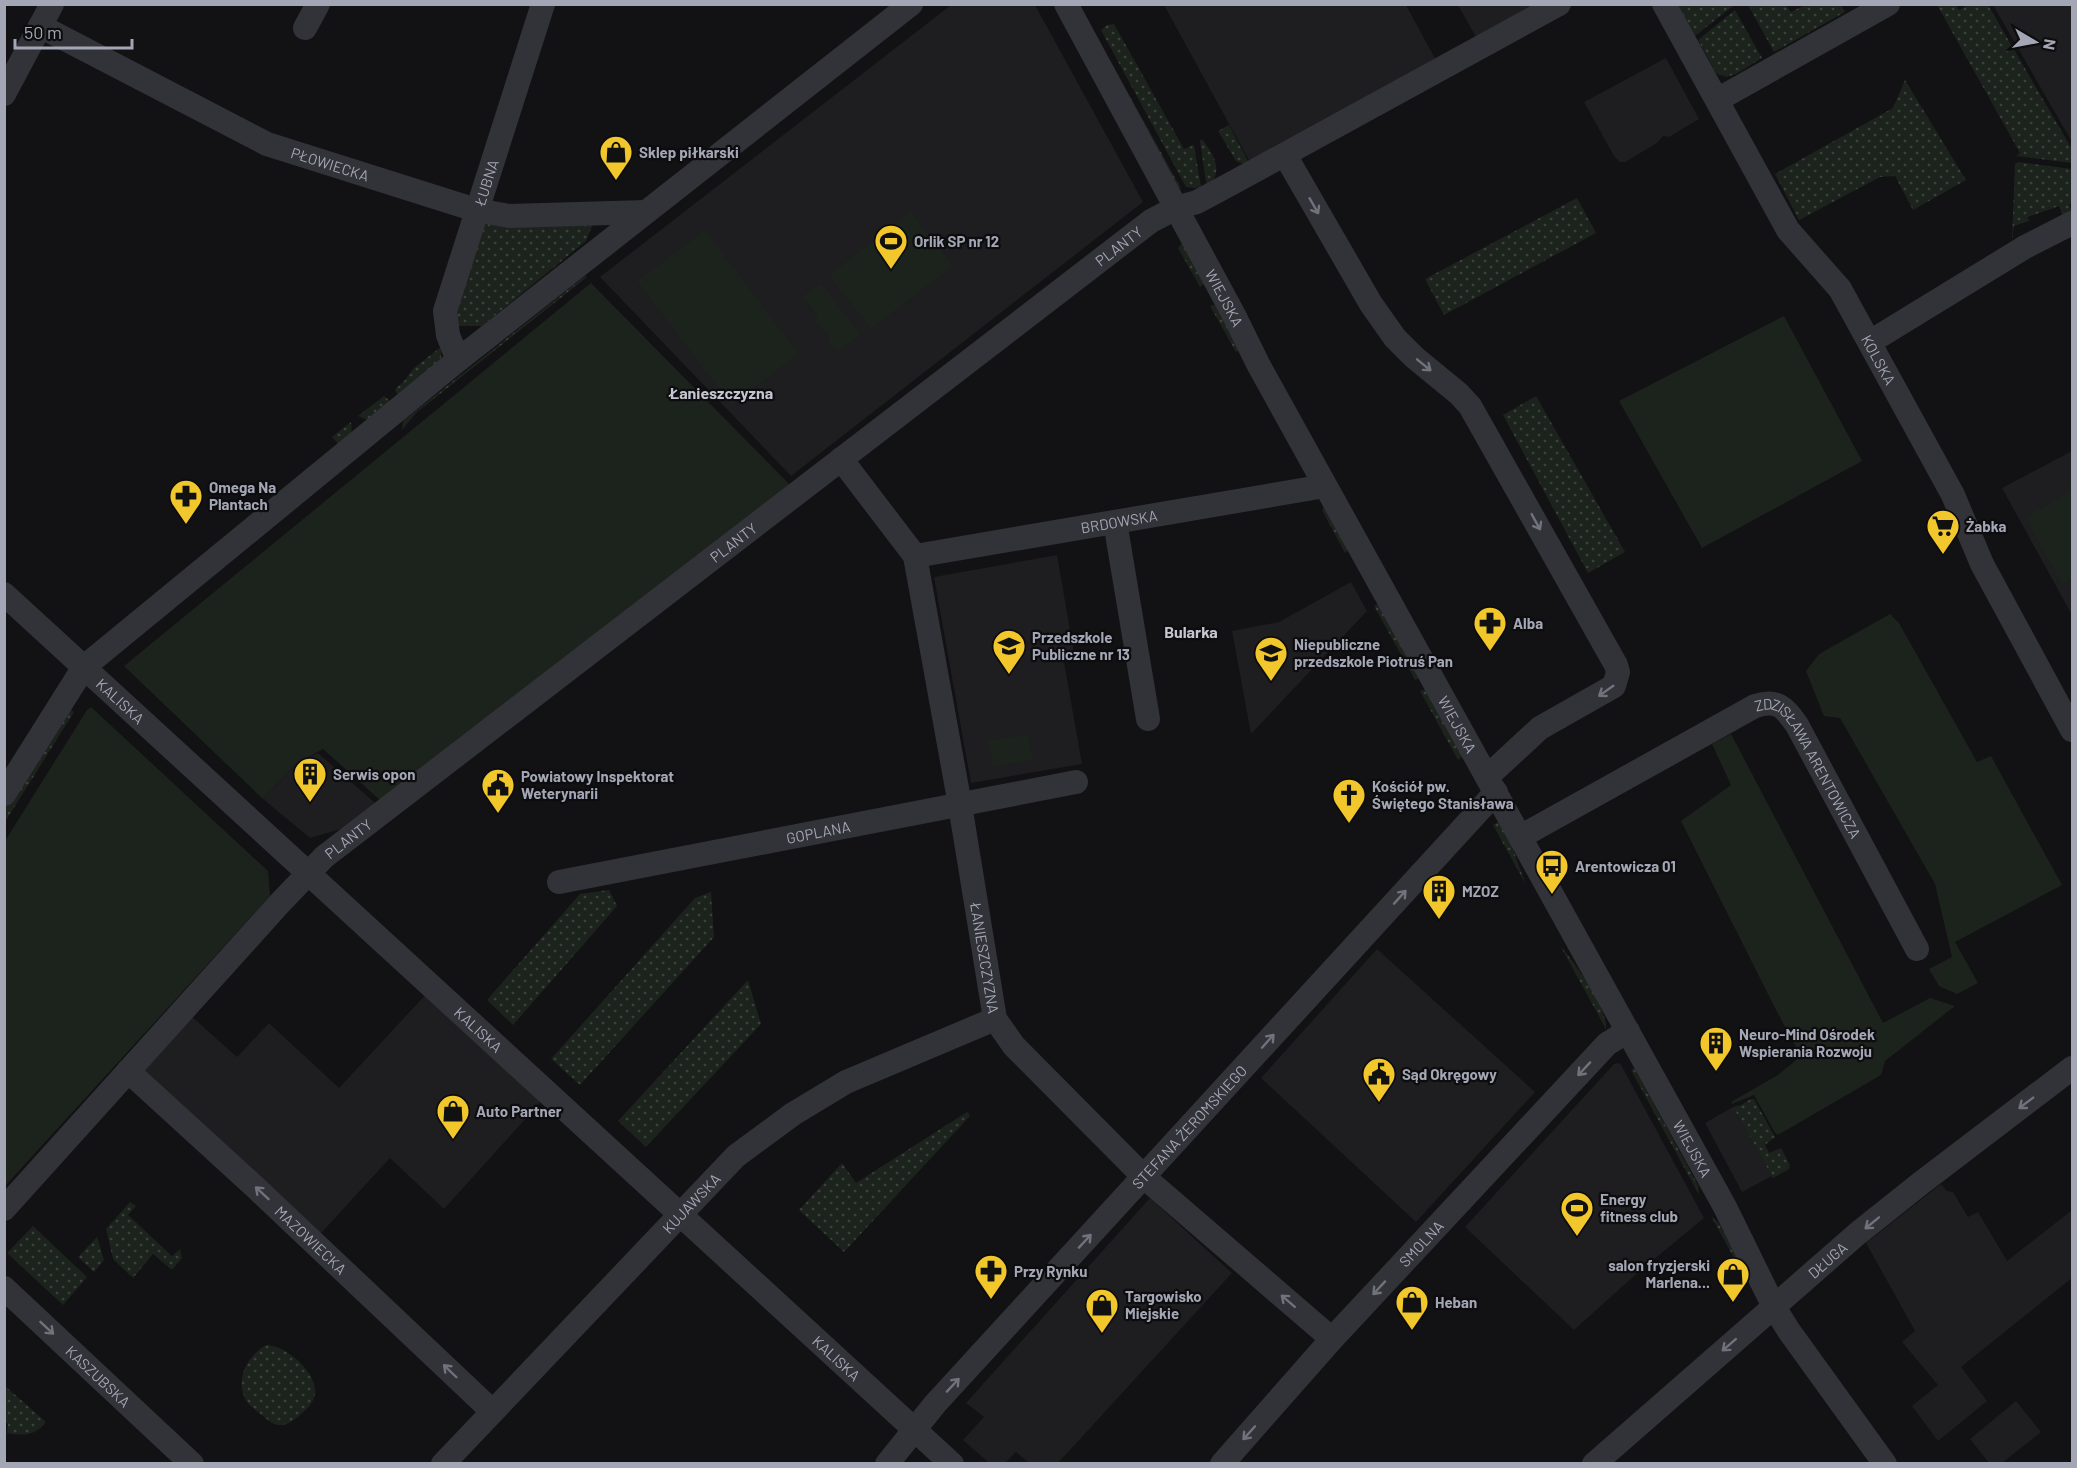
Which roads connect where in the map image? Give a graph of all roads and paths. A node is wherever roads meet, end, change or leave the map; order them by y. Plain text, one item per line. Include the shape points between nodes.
1 (52, 4) edge
2 (318, 4) edge
3 (543, 4) edge
4 (911, 4) edge
5 (1066, 4) edge
6 (1559, 4) edge
7 (1664, 4) edge
8 (1888, 4) edge
9 (40, 26) junction
10 (305, 28) dead end
11 (4, 94) edge
12 (1717, 100) junction
13 (1285, 155) junction
14 (1176, 208) junction
15 (476, 210) junction
16 (646, 212) junction
17 (2073, 223) edge
18 (1870, 342) junction
19 (458, 360) junction
20 (841, 459) junction
21 (1325, 486) junction
22 (1115, 522) junction
23 (915, 556) junction
24 (4, 594) edge
25 (84, 667) junction
26 (1148, 719) dead end
27 (2073, 730) edge
28 (1076, 782) dead end
29 (1491, 785) junction
30 (4, 794) edge
31 (960, 805) junction
32 (1520, 837) junction
33 (308, 873) junction
34 (559, 882) dead end
35 (1917, 949) dead end
36 (995, 1019) junction
37 (1628, 1031) junction
38 (2073, 1068) edge
39 (128, 1071) junction
40 (1144, 1177) junction
41 (4, 1209) edge
42 (680, 1214) junction
43 (4, 1288) edge
44 (1774, 1307) junction
45 (1332, 1339) junction
46 (492, 1411) junction
47 (914, 1428) junction
48 (192, 1464) edge
49 (443, 1464) edge
50 (887, 1464) edge
51 (952, 1464) edge
52 (1222, 1464) edge
53 (1594, 1464) edge
54 (1885, 1464) edge

1 - 9 street
2 - 10 street
3 - 15 street, ŁUBNA
4 - 16 street
5 - 14 street, WIEJSKA
6 - 13 street, PLANTY
7 - 12 street, KOLSKA
8 - 12 street
9 - 11 street
9 - 15 street, PŁOWIECKA via 267,144
12 - 18 street, KOLSKA via 1788,230 1840,289
13 - 14 street, PLANTY via 1197,202
13 -> 29 street, STEFANA ŻEROMSKIEGO via 1371,304 1395,338 1470,406 1616,665 1614,686 1540,728
14 - 20 street, PLANTY via 1124,240
14 - 21 street, WIEJSKA
15 - 16 street, PŁOWIECKA via 509,216
15 - 19 street, ŁUBNA via 445,311 448,335
16 - 19 street
17 - 18 street via 2047,234
18 - 27 street, KOLSKA via 1953,495 1982,564
19 - 25 street
20 - 23 street, ŁANIESZCZYZNA
20 - 33 street, PLANTY
21 - 22 street, BRDOWSKA
21 - 29 street, WIEJSKA
22 - 23 street, BRDOWSKA
22 - 26 street
23 - 31 street, ŁANIESZCZYZNA
24 - 25 street, KALISKA
25 - 30 street
25 - 33 street, KALISKA
28 - 31 street, GOPLANA
29 - 32 street, WIEJSKA
40 -> 29 street, STEFANA ŻEROMSKIEGO
31 - 34 street, GOPLANA
31 - 36 street, ŁANIESZCZYZNA
32 - 35 street, ZDZISŁAWA ARENTOWICZA via 1755,706 1775,704 1786,710 1797,725
32 - 37 street, WIEJSKA
33 - 39 street, PLANTY
33 - 42 street, KALISKA
36 - 40 street, ŁANIESZCZYZNA via 1014,1046
36 - 42 street, KUJAWSKA via 823,1095 746,1148
37 - 44 street, WIEJSKA via 1734,1223
37 -> 45 street, SMOLNA via 1607,1044
38 -> 44 street, DŁUGA via 1857,1234
39 - 41 street, PLANTY
46 -> 39 street, MAZOWIECKA
45 -> 40 street, ŁANIESZCZYZNA
47 -> 40 street, STEFANA ŻEROMSKIEGO
42 - 46 street, KUJAWSKA
42 - 47 street, KALISKA
43 -> 48 street, KASZUBSKA
44 -> 53 street, DŁUGA
44 - 54 street, WIEJSKA
45 -> 52 street, SMOLNA
46 - 49 street, KUJAWSKA
47 - 50 street, STEFANA ŻEROMSKIEGO
47 - 51 street, KALISKA

